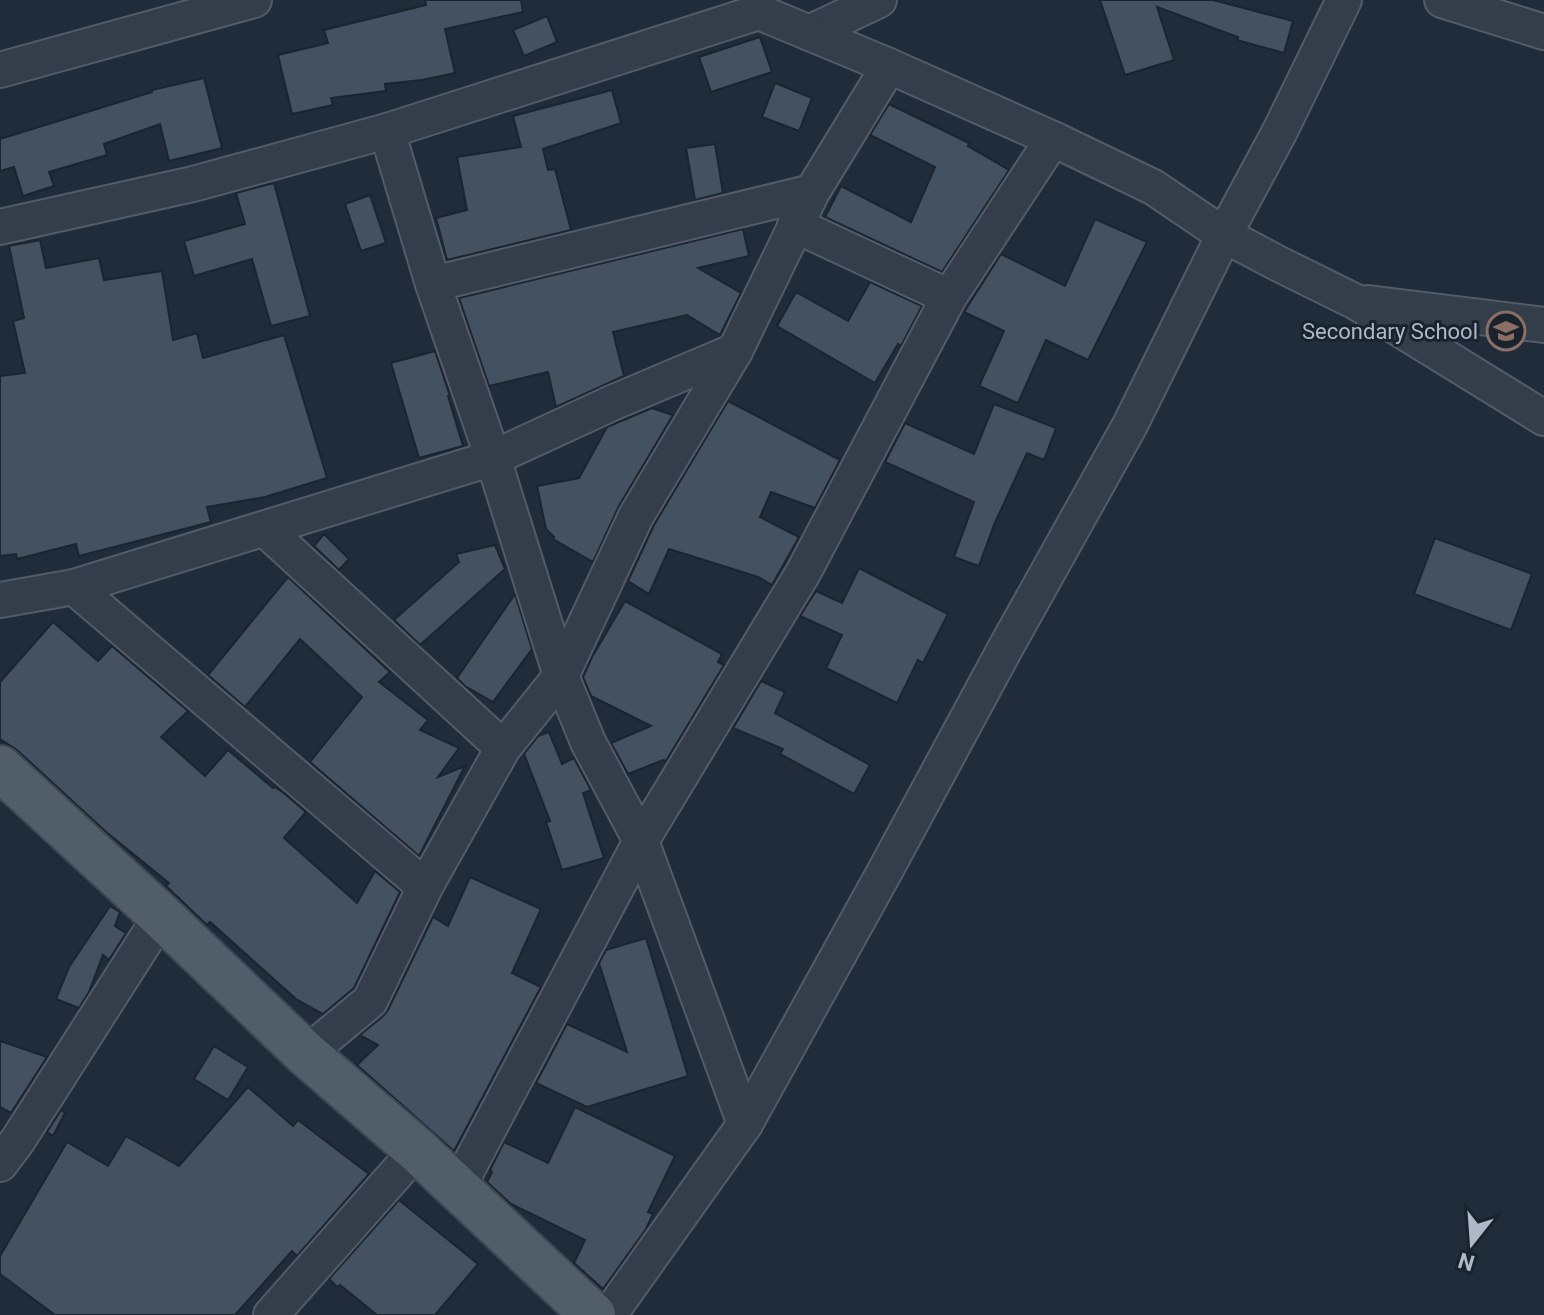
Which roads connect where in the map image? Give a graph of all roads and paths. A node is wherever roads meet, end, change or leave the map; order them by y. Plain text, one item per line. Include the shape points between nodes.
1 (254, 0) edge
2 (879, 0) edge
3 (1344, 0) edge
4 (1442, 0) edge
5 (749, 6) edge
6 (1544, 32) edge
7 (809, 33) junction
8 (889, 66) junction
9 (0, 70) edge
10 (387, 131) junction
11 (1053, 139) junction
12 (812, 192) junction
13 (795, 225) junction
14 (0, 227) edge
15 (1224, 235) junction
16 (433, 284) junction
17 (949, 297) junction
18 (1356, 302) junction
19 (1544, 325) edge
20 (735, 351) junction
21 (1544, 418) edge
22 (493, 458) junction
23 (265, 529) junction
24 (74, 587) junction
25 (0, 600) edge
26 (561, 676) junction
27 (503, 748) junction
28 (0, 768) edge
29 (641, 841) junction
30 (425, 887) junction
31 (161, 916) junction
32 (306, 1054) junction
33 (745, 1124) junction
34 (417, 1150) junction
35 (0, 1164) edge
36 (458, 1187) junction
37 (271, 1315) edge
38 (593, 1315) edge
39 (609, 1315) edge

1 - 9 street
2 - 7 street
3 - 15 street
4 - 6 street
5 - 7 street
5 - 10 street
7 - 8 street
8 - 11 street
8 - 12 street
10 - 14 street via 193,184
10 - 16 street
11 - 15 street via 1153,187
11 - 17 street
12 - 13 street
12 - 16 street
13 - 17 street
13 - 20 street
15 - 18 street
15 - 33 street via 1130,425
16 - 22 street
17 - 29 street via 803,573
18 - 19 street
18 - 21 street
20 - 22 street
20 - 26 street via 636,516
22 - 23 street
22 - 26 street
23 - 24 street
23 - 27 street
24 - 25 street
24 - 30 street
26 - 27 street
26 - 29 street via 588,742
27 - 30 street
28 - 31 main road
29 - 33 street
29 - 36 street
30 - 32 street via 370,1001
31 - 32 main road
31 - 35 street
32 - 34 main road
33 - 39 street
34 - 36 main road
34 - 37 street
36 - 38 main road

